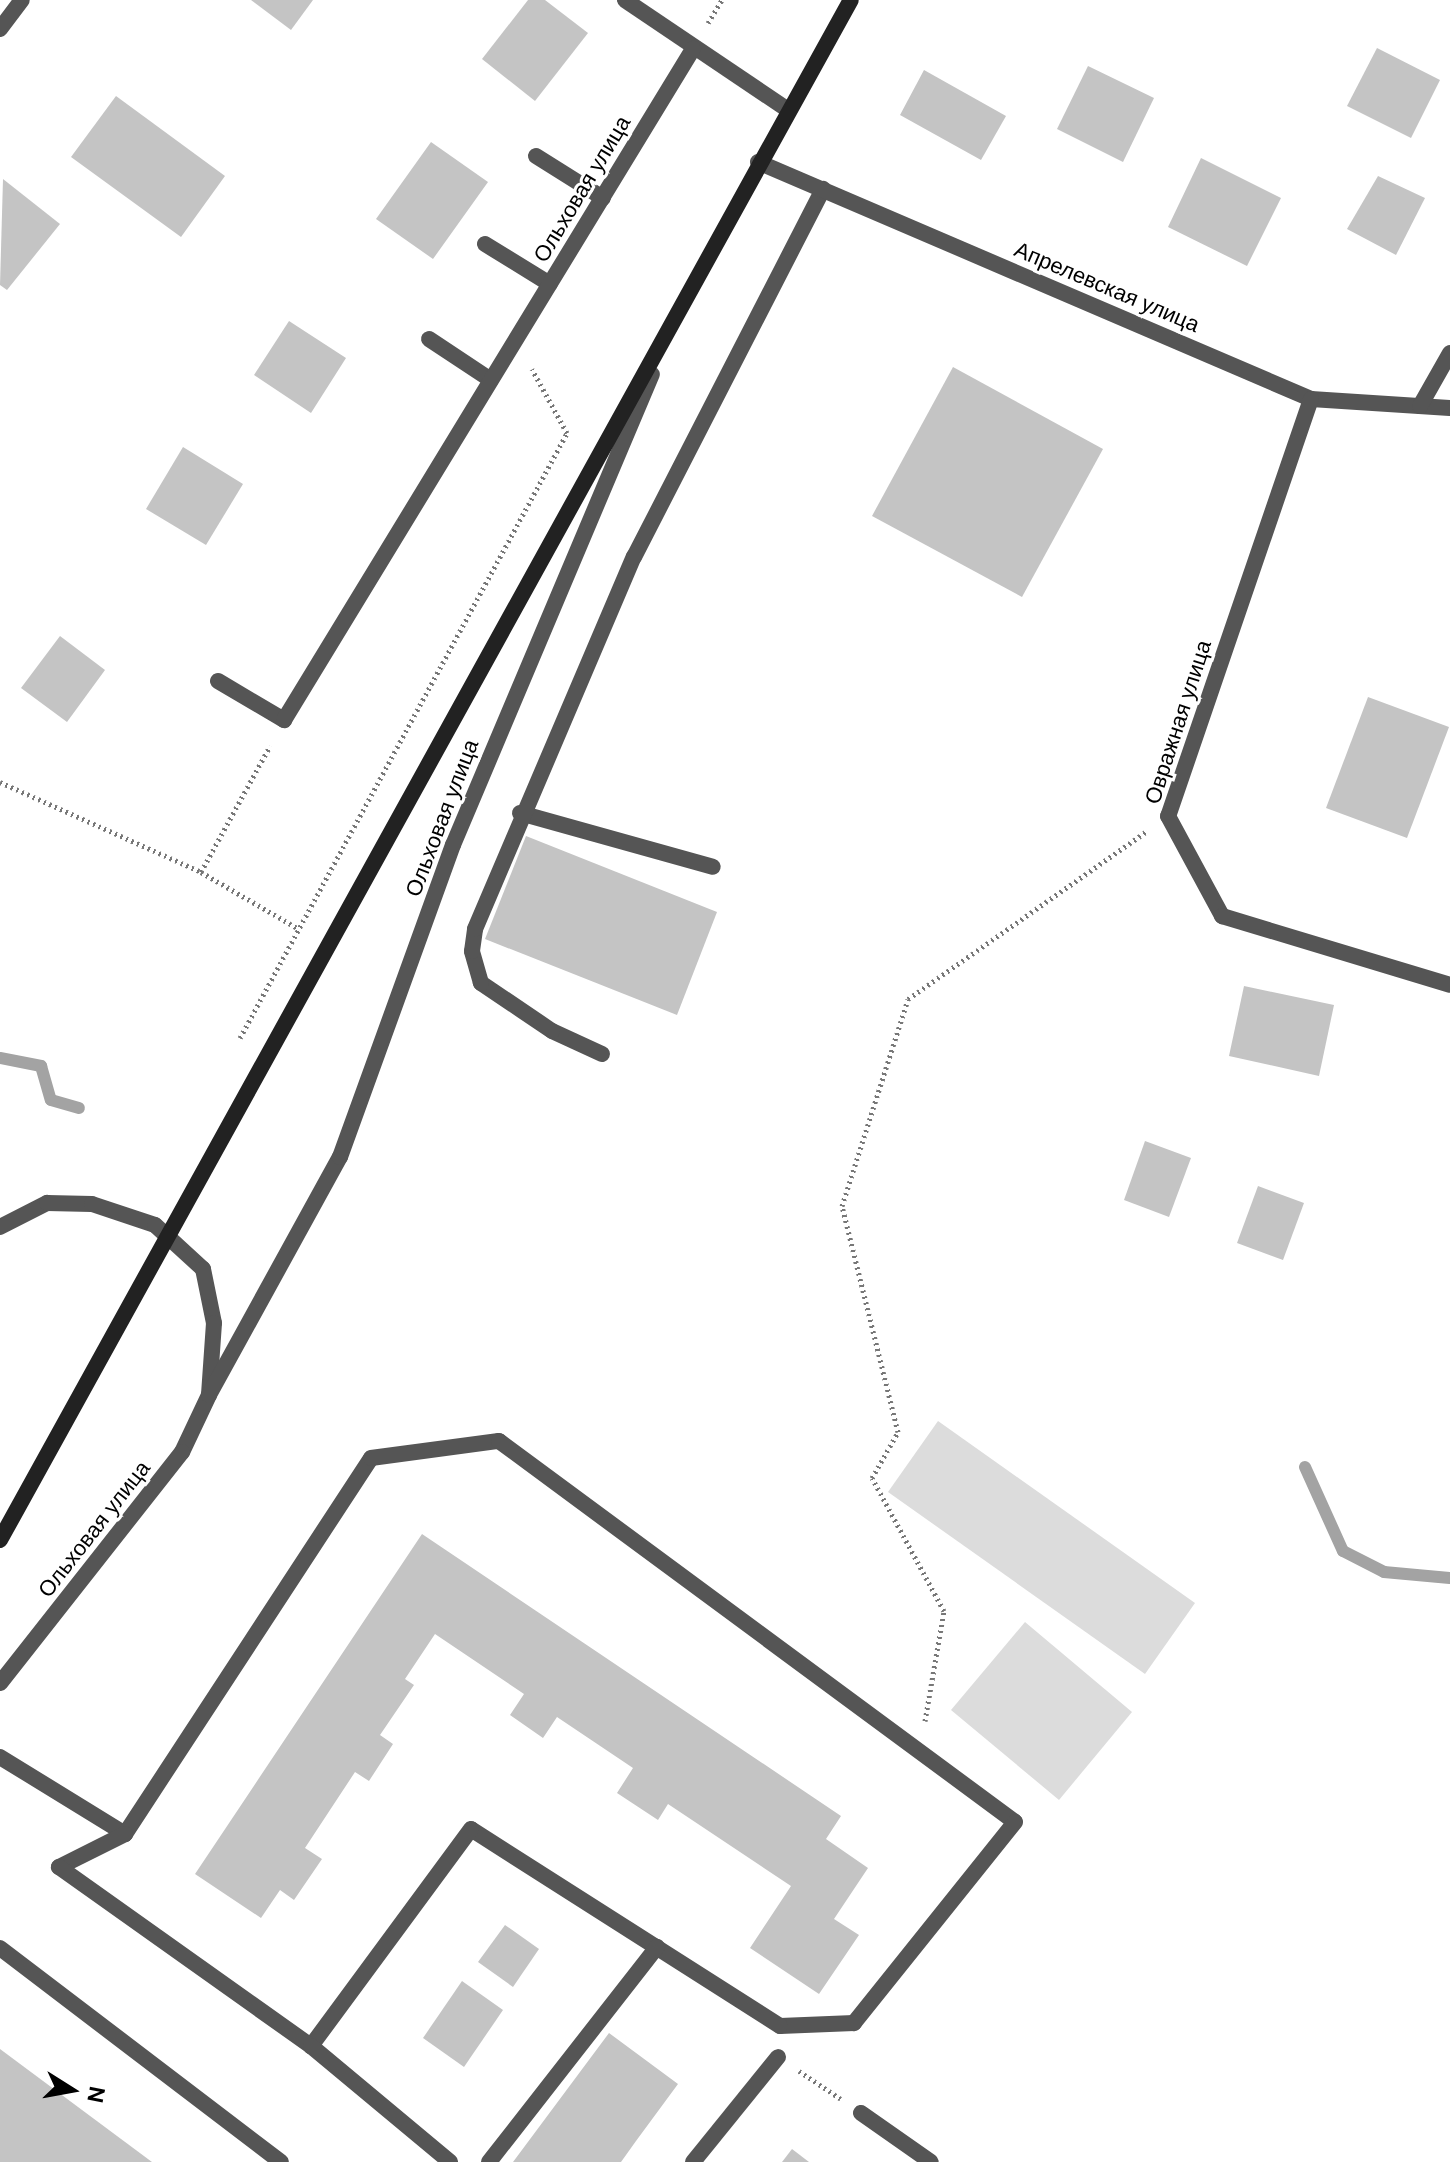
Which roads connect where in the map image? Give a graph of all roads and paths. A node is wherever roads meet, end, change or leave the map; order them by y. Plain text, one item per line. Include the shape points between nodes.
1 (22, 0) edge
2 (625, 0) edge
3 (851, 0) edge
4 (0, 29) edge
5 (693, 49) junction
6 (788, 110) junction
7 (536, 156) dead end
8 (758, 162) junction
9 (823, 189) junction
10 (603, 198) junction
11 (485, 244) dead end
12 (707, 252) junction
13 (550, 284) junction
14 (429, 339) dead end
15 (516, 340) junction
16 (1450, 353) edge
17 (491, 380) junction
18 (1311, 399) junction
19 (1420, 406) junction
20 (1450, 408) edge
21 (218, 681) dead end
22 (284, 720) junction
23 (0, 782) edge
24 (520, 813) junction
25 (1168, 816) junction
26 (713, 867) dead end
27 (201, 872) junction
28 (299, 929) junction
29 (1450, 985) edge
30 (240, 1038) dead end
31 (602, 1054) dead end
32 (0, 1227) edge
33 (209, 1395) junction
34 (0, 1540) edge
35 (0, 1683) edge
36 (920, 1750) junction
37 (0, 1757) edge
38 (125, 1834) junction
39 (657, 1947) junction
40 (0, 1948) edge
41 (311, 2046) junction
42 (778, 2057) joint
43 (861, 2113) joint
44 (281, 2162) edge
45 (450, 2162) edge
46 (489, 2162) edge
47 (693, 2162) edge
48 (931, 2162) edge

1 - 4 street
2 - 5 street
3 - 6 main road, Ольховая улица
5 - 6 street
5 - 10 street, Ольховая улица
6 - 8 main road, Ольховая улица
7 - 10 street
8 - 9 street, Апрелевская улица
8 - 12 main road, Ольховая улица
9 - 18 street, Апрелевская улица
9 - 24 street via 634,557
10 - 13 street, Ольховая улица
11 - 13 street
12 - 33 street, Ольховая улица via 587,516 453,845 340,1157
12 - 34 main road, Ольховая улица
13 - 15 street, Ольховая улица
14 - 17 street
15 - 17 street, Ольховая улица
15 - 28 path via 567,433
16 - 19 street
17 - 22 street, Ольховая улица
18 - 19 street, Апрелевская улица
18 - 25 street, Овражная улица
19 - 20 street, Апрелевская улица
21 - 22 street
22 - 27 path
23 - 27 path
24 - 26 street
24 - 31 street via 475,929 472,951 481,983 552,1031
25 - 29 street, Овражная улица via 1222,916
25 - 36 path via 908,999 842,1206 898,1432 872,1478 944,1611
27 - 28 path
28 - 30 path
32 - 33 street, Ольховая улица via 47,1203 92,1204 155,1225 203,1269 214,1323
33 - 35 street, Ольховая улица via 182,1452
36 - 38 street via 499,1441 371,1458
36 - 39 street via 1015,1822 854,2023 780,2026
37 - 38 street
38 - 41 street via 59,1867
39 - 41 street via 471,1829
39 - 46 street
40 - 44 street
41 - 45 street
42 - 43 path
42 - 47 street
43 - 48 street

